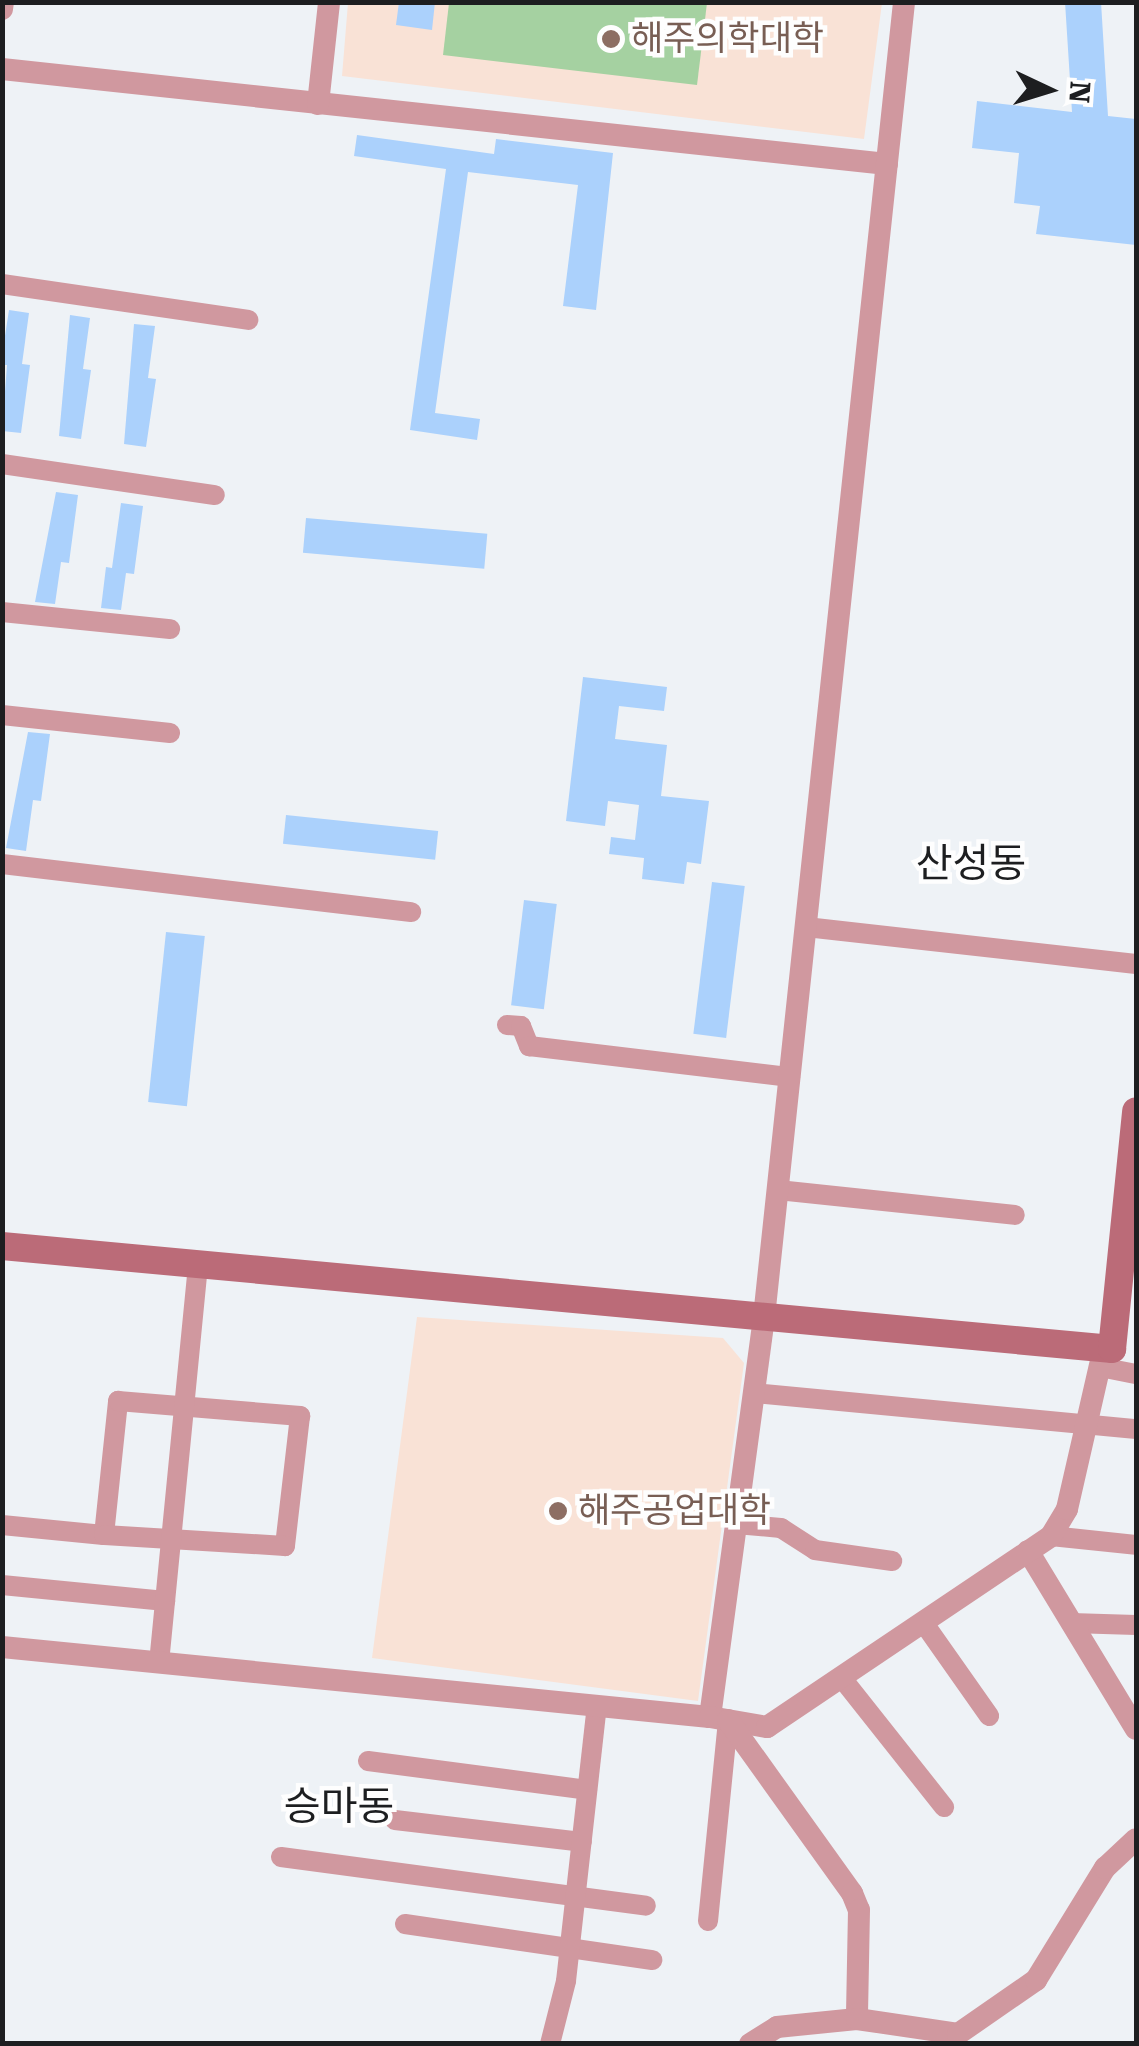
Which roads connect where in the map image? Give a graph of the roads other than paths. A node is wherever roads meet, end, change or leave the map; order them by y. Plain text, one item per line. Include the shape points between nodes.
1 (330, 2) edge
2 (904, 2) edge
3 (2, 69) edge
4 (318, 104) junction
5 (887, 164) junction
6 (2, 284) edge
7 (248, 320) dead end
8 (2, 464) edge
9 (215, 495) dead end
10 (2, 612) edge
11 (170, 629) dead end
12 (2, 714) edge
13 (170, 732) dead end
14 (2, 864) edge
15 (411, 912) dead end
16 (806, 927) junction
17 (1136, 964) edge
18 (507, 1025) dead end
19 (790, 1077) junction
20 (1136, 1111) edge
21 (1133, 1174) edge
22 (778, 1190) junction
23 (1015, 1214) dead end
24 (2, 1246) edge
25 (198, 1264) junction
26 (764, 1316) junction
27 (1102, 1357) junction
28 (1136, 1374) edge
29 (754, 1393) junction
30 (184, 1407) junction
31 (1087, 1424) junction
32 (1136, 1429) edge
33 (736, 1524) junction
34 (2, 1525) edge
35 (104, 1535) junction
36 (1051, 1536) junction
37 (171, 1539) junction
38 (1136, 1545) edge
39 (1028, 1551) junction
40 (892, 1562) dead end
41 (2, 1585) edge
42 (165, 1601) junction
43 (923, 1622) junction
44 (1071, 1623) junction
45 (1136, 1624) edge
46 (2, 1647) edge
47 (159, 1662) junction
48 (841, 1677) junction
49 (597, 1706) junction
50 (988, 1716) dead end
51 (719, 1719) junction
52 (1136, 1729) edge
53 (368, 1761) dead end
54 (588, 1790) junction
55 (944, 1807) dead end
56 (394, 1820) dead end
57 (1136, 1840) edge
58 (582, 1842) junction
59 (280, 1856) dead end
60 (575, 1898) junction
61 (646, 1906) dead end
62 (708, 1921) dead end
63 (405, 1924) dead end
64 (570, 1948) junction
65 (652, 1960) dead end
66 (857, 2019) junction
67 (778, 2036) edge
68 (955, 2039) edge
69 (550, 2044) edge
70 (750, 2044) edge

1 - 4 street
2 - 5 street
3 - 4 street
4 - 5 street
5 - 16 street
6 - 7 street
8 - 9 street
10 - 11 street
12 - 13 street
14 - 15 street
16 - 17 street
16 - 19 street
18 - 19 street via 521,1026 529,1046
19 - 22 street
20 - 21 main road
21 - 27 main road via 1112,1348
22 - 23 street
22 - 26 street
24 - 25 main road
25 - 26 main road
25 - 30 street
26 - 27 main road
26 - 29 street
27 - 28 street
27 - 31 street
29 - 31 street
29 - 33 street
30 - 35 street via 118,1402
30 - 37 street
30 - 37 street via 300,1416 285,1546
31 - 32 street
31 - 36 street via 1068,1509
33 - 40 street via 781,1528 815,1550
33 - 51 street
34 - 35 street
35 - 37 street
36 - 38 street
36 - 39 street
37 - 42 street
39 - 43 street
39 - 44 street
41 - 42 street
42 - 47 street
43 - 48 street
43 - 50 street
44 - 45 street
44 - 52 street
46 - 47 street
47 - 49 street
48 - 51 street via 768,1727
48 - 55 street
49 - 51 street
49 - 54 street
51 - 62 street
51 - 66 street via 852,1893 859,1910
53 - 54 street
54 - 58 street
56 - 58 street
57 - 68 street via 1106,1868 1036,1980
58 - 60 street
59 - 60 street
60 - 61 street
60 - 64 street
63 - 64 street
64 - 65 street
64 - 69 street
66 - 67 street
66 - 68 street
67 - 70 street

